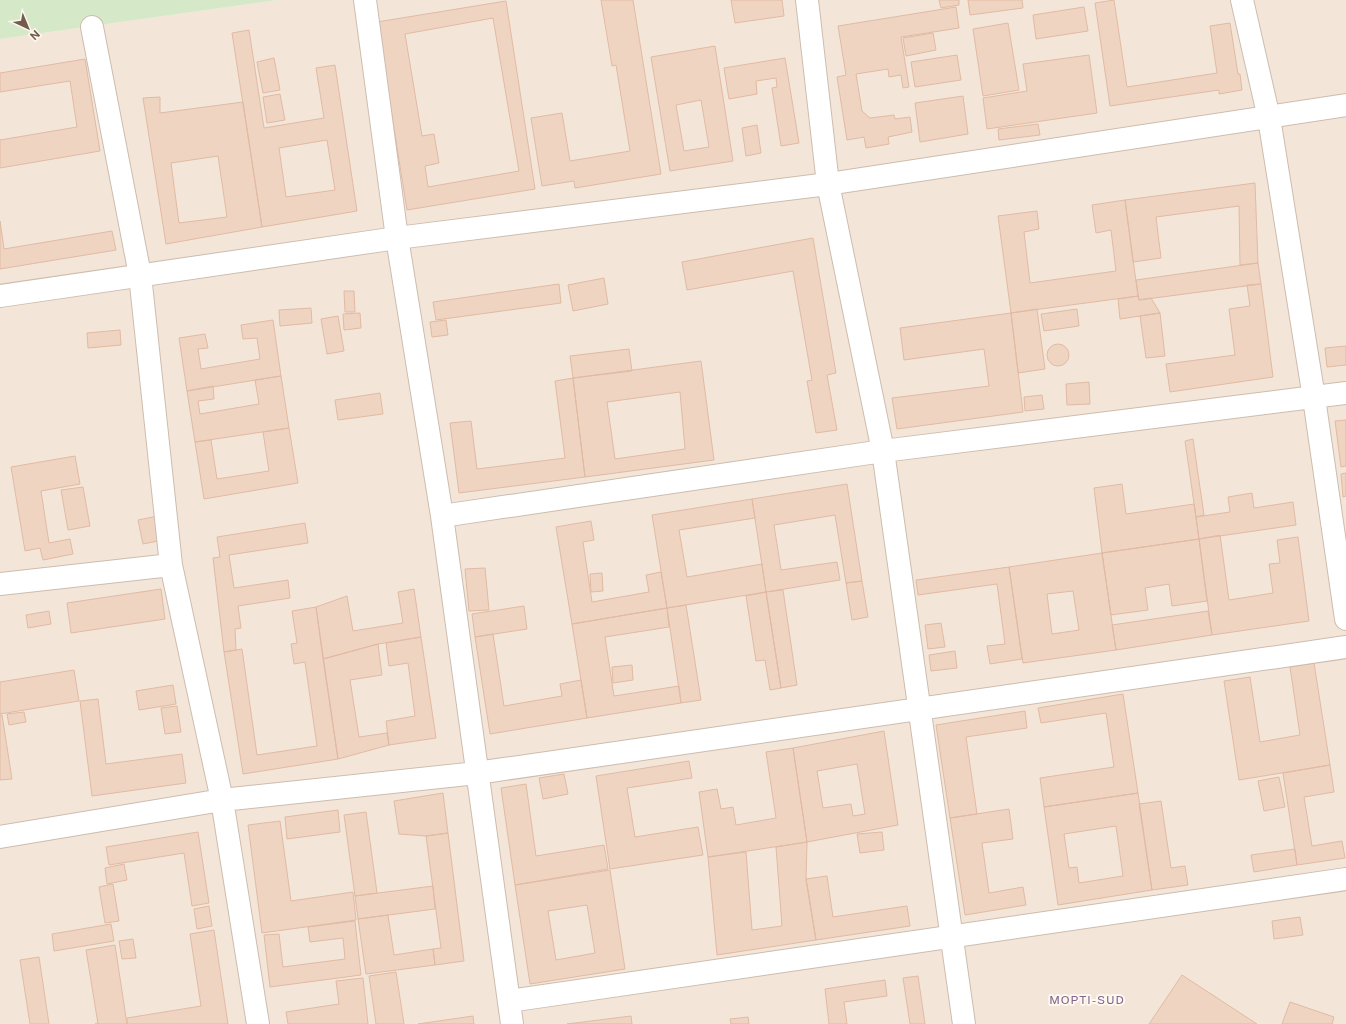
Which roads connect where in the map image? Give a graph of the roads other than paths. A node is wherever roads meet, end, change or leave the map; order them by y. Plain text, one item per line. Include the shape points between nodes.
1 (365, 0) edge
2 (807, 0) edge
3 (1242, 0) edge
4 (92, 27) dead end
5 (1346, 105) edge
6 (1269, 118) junction
7 (828, 184) junction
8 (397, 238) junction
9 (140, 275) junction
10 (0, 296) edge
11 (1346, 393) edge
12 (1314, 398) junction
13 (883, 451) junction
14 (442, 516) junction
15 (171, 565) junction
16 (0, 584) edge
17 (1346, 619) edge
18 (1346, 647) edge
19 (919, 709) junction
20 (477, 773) junction
21 (222, 800) junction
22 (0, 837) edge
23 (1346, 879) edge
24 (952, 937) junction
25 (509, 1001) junction
26 (258, 1024) edge
27 (512, 1024) edge
28 (964, 1024) edge

1 - 8 street
2 - 7 street
3 - 6 street
4 - 9 street
5 - 6 street
6 - 7 street
6 - 12 street
7 - 8 street
7 - 13 street
8 - 9 street
8 - 14 street
9 - 10 street
9 - 15 street
11 - 12 street
12 - 13 street
12 - 17 street
13 - 14 street
13 - 19 street
14 - 20 street
15 - 16 street
15 - 21 street
18 - 19 street
19 - 20 street
19 - 24 street
20 - 21 street
20 - 25 street
21 - 22 street
21 - 26 street
23 - 24 street
24 - 25 street
24 - 28 street
25 - 27 street

